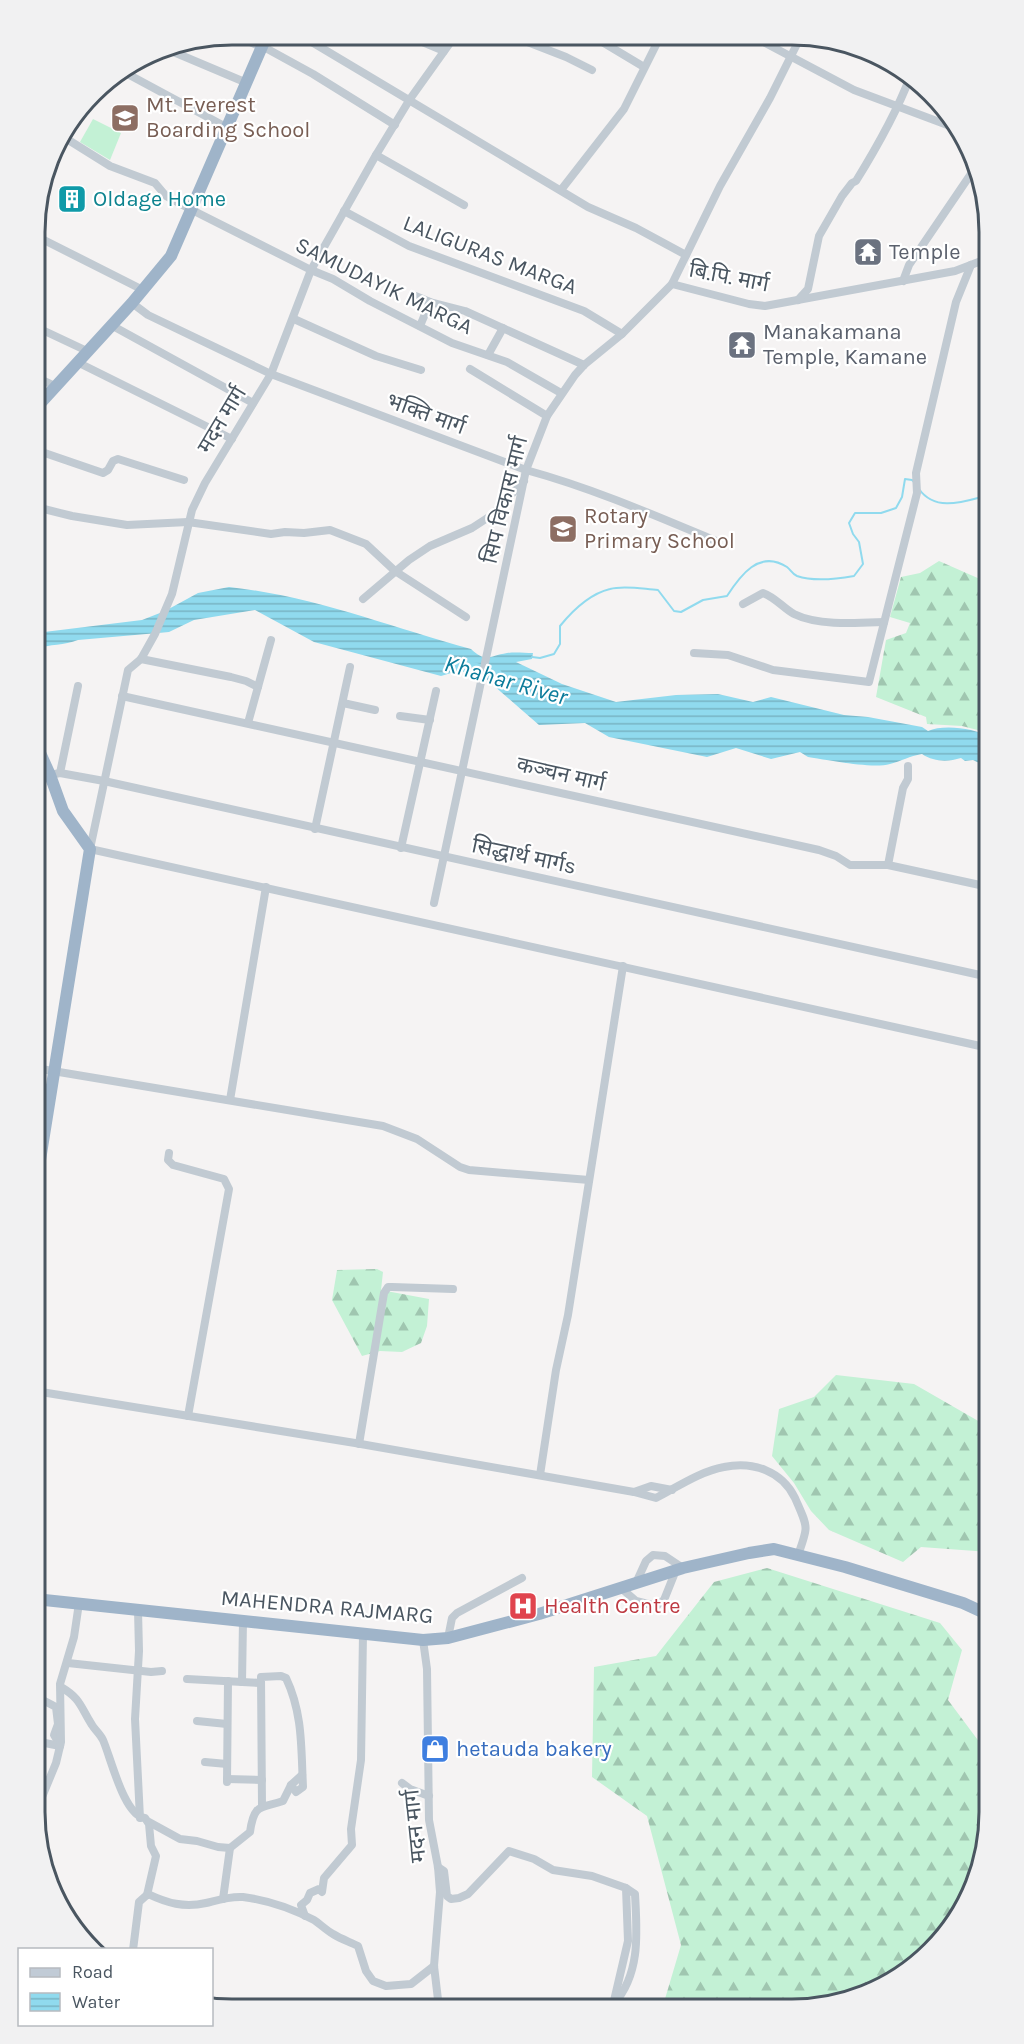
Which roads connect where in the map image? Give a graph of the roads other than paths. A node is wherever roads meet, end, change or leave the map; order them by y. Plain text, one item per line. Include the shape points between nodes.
1 (262, 45) edge
2 (271, 45) edge
3 (317, 45) edge
4 (430, 45) edge
5 (448, 45) edge
6 (535, 45) edge
7 (607, 45) edge
8 (656, 45) edge
9 (769, 45) edge
10 (796, 45) edge
11 (444, 51) junction
12 (177, 53) edge
13 (790, 56) junction
14 (644, 67) junction
15 (592, 70) dead end
16 (130, 75) edge
17 (247, 83) junction
18 (907, 85) edge
19 (410, 99) junction
20 (899, 105) junction
21 (945, 124) edge
22 (395, 125) junction
23 (226, 127) junction
24 (69, 140) edge
25 (376, 155) junction
26 (970, 175) edge
27 (561, 190) junction
28 (464, 205) dead end
29 (190, 209) junction
30 (344, 211) junction
31 (45, 241) edge
32 (686, 255) junction
33 (979, 262) edge
34 (971, 265) junction
35 (311, 270) junction
36 (903, 281) junction
37 (672, 284) junction
38 (143, 290) junction
39 (413, 295) dead end
40 (798, 300) junction
41 (430, 302) junction
42 (132, 303) junction
43 (294, 319) junction
44 (111, 325) junction
45 (420, 326) junction
46 (503, 328) junction
47 (45, 331) edge
48 (622, 334) junction
49 (87, 351) junction
50 (488, 355) junction
51 (76, 362) junction
52 (584, 365) junction
53 (470, 369) dead end
54 (421, 370) dead end
55 (271, 374) junction
56 (45, 381) edge
57 (55, 386) junction
58 (561, 393) junction
59 (45, 398) edge
60 (253, 404) junction
61 (547, 416) junction
62 (232, 439) junction
63 (45, 453) edge
64 (526, 470) junction
65 (184, 480) dead end
66 (524, 481) junction
67 (45, 509) edge
68 (189, 522) junction
69 (716, 541) dead end
70 (395, 571) junction
71 (363, 599) dead end
72 (743, 604) dead end
73 (466, 617) dead end
74 (884, 622) junction
75 (271, 640) dead end
76 (694, 653) dead end
77 (141, 659) junction
78 (350, 667) dead end
79 (78, 686) dead end
80 (258, 687) junction
81 (436, 692) dead end
82 (122, 696) junction
83 (343, 703) junction
84 (375, 710) dead end
85 (400, 716) dead end
86 (430, 720) junction
87 (248, 723) junction
88 (334, 742) junction
89 (45, 758) edge
90 (420, 761) junction
91 (908, 766) dead end
92 (462, 770) junction
93 (55, 774) junction
94 (104, 781) junction
95 (315, 829) junction
96 (401, 848) junction
97 (90, 849) junction
98 (444, 857) junction
99 (888, 865) junction
100 (979, 885) edge
101 (266, 887) junction
102 (434, 903) dead end
103 (623, 966) junction
104 (979, 975) edge
105 (979, 1046) edge
106 (45, 1070) edge
107 (54, 1071) junction
108 (230, 1100) junction
109 (45, 1128) edge
110 (169, 1154) dead end
111 (589, 1180) junction
112 (453, 1289) dead end
113 (45, 1392) edge
114 (188, 1416) junction
115 (359, 1444) junction
116 (540, 1475) junction
117 (672, 1490) junction
118 (634, 1492) junction
119 (798, 1555) junction
120 (679, 1569) junction
121 (522, 1578) dead end
122 (636, 1583) junction
123 (621, 1588) junction
124 (45, 1600) edge
125 (80, 1604) junction
126 (138, 1610) junction
127 (979, 1610) edge
128 (243, 1621) junction
129 (363, 1634) junction
130 (448, 1638) junction
131 (423, 1640) junction
132 (68, 1663) junction
133 (137, 1670) junction
134 (162, 1671) dead end
135 (187, 1679) dead end
136 (228, 1681) junction
137 (242, 1682) junction
138 (261, 1683) junction
139 (60, 1687) junction
140 (45, 1701) edge
141 (197, 1721) dead end
142 (227, 1724) junction
143 (45, 1743) edge
144 (60, 1746) junction
145 (205, 1762) dead end
146 (227, 1764) junction
147 (262, 1780) junction
148 (402, 1783) dead end
149 (45, 1788) edge
150 (429, 1796) junction
151 (262, 1806) junction
152 (140, 1818) junction
153 (149, 1822) junction
154 (230, 1848) junction
155 (438, 1867) junction
156 (626, 1888) junction
157 (147, 1894) junction
158 (223, 1899) junction
159 (305, 1916) junction
160 (133, 1948) edge
161 (434, 1966) junction
162 (438, 1999) edge
163 (614, 1999) edge
164 (618, 1999) edge

1 - 17 highway
2 - 22 street
3 - 19 street
4 - 11 street
5 - 11 street, मदन मार्ग
6 - 15 street
7 - 14 street
8 - 14 street
9 - 13 street
10 - 13 street, सिप विकास मार्ग
11 - 19 street, मदन मार्ग
12 - 17 street
13 - 20 street via 855,90
13 - 32 street, सिप विकास मार्ग
14 - 27 street via 624,109
16 - 23 street
17 - 23 highway
18 - 20 street
19 - 22 street, मदन मार्ग
19 - 27 street
20 - 21 street
20 - 40 street via 819,236 808,289
22 - 25 street, मदन मार्ग
23 - 29 highway
24 - 29 street, SAMUDAYIK MARGA via 110,166 155,183 166,195
25 - 28 street
25 - 30 street, मदन मार्ग
26 - 36 street via 909,265
27 - 32 street
29 - 35 street, SAMUDAYIK MARGA
29 - 38 highway via 171,256
30 - 35 street, मदन मार्ग
30 - 48 street, LALIGURAS MARGA via 408,246 584,311
31 - 38 street
32 - 37 street, सिप विकास मार्ग
33 - 34 street, बि.पि. मार्ग
34 - 36 street, बि.पि. मार्ग
34 - 74 street via 956,302 916,473 917,493
35 - 43 street, मदन मार्ग
35 - 45 street, SAMUDAYIK MARGA
36 - 40 street, बि.पि. मार्ग
37 - 40 street, बि.पि. मार्ग via 748,304 765,306
37 - 48 street, सिप विकास मार्ग
38 - 42 highway
39 - 41 street
41 - 45 street
41 - 46 street via 465,311
42 - 44 highway
42 - 55 street, भक्ति मार्ग via 148,315
43 - 54 street via 376,356
43 - 55 street, मदन मार्ग
44 - 49 highway
44 - 60 street
45 - 50 street, SAMUDAYIK MARGA via 452,343
46 - 50 street
46 - 52 street
47 - 49 street
48 - 52 street, सिप विकास मार्ग
49 - 51 highway
50 - 58 street, SAMUDAYIK MARGA
51 - 57 highway
51 - 62 street
52 - 58 street, सिप विकास मार्ग
53 - 61 street
55 - 60 street, मदन मार्ग
55 - 64 street, भक्ति मार्ग
56 - 57 street
57 - 59 highway
58 - 61 street, सिप विकास मार्ग
60 - 62 street, मदन मार्ग
61 - 64 street, सिप विकास मार्ग
62 - 68 street, मदन मार्ग via 205,483
63 - 65 street via 103,473 118,459
64 - 66 street, सिप विकास मार्ग
64 - 69 street, भक्ति मार्ग via 622,501
66 - 70 street via 492,515 430,546
66 - 92 street, सिप विकास मार्ग
67 - 68 street via 127,525
68 - 70 street via 271,534 330,530 366,544
68 - 77 street, मदन मार्ग via 172,594
70 - 71 street
70 - 73 street
72 - 74 street via 763,593 796,615 843,624
74 - 76 street via 869,682 773,669 728,654
75 - 80 street
77 - 80 street via 231,677
77 - 82 street, मदन मार्ग via 128,670
78 - 83 street
79 - 93 street
80 - 87 street
81 - 86 street
82 - 87 street, कञ्चन मार्ग
82 - 94 street, मदन मार्ग
83 - 84 street
83 - 88 street
85 - 86 street
86 - 90 street
87 - 88 street, कञ्चन मार्ग
88 - 90 street, कञ्चन मार्ग
88 - 95 street
89 - 93 highway
90 - 92 street, कञ्चन मार्ग
90 - 96 street
91 - 99 street
92 - 98 street, सिप विकास मार्ग
92 - 99 street, कञ्चन मार्ग via 819,850 850,865
93 - 94 street, सिद्धार्थ मार्गs
93 - 97 highway via 63,811
94 - 95 street, सिद्धार्थ मार्गs
94 - 97 street, मदन मार्ग
95 - 96 street, सिद्धार्थ मार्गs
96 - 98 street, सिद्धार्थ मार्गs
97 - 101 street
97 - 107 highway
98 - 102 street, सिप विकास मार्ग
98 - 104 street, सिद्धार्थ मार्गs
99 - 100 street, कञ्चन मार्ग
101 - 103 street
101 - 108 street
103 - 105 street
103 - 111 street
106 - 107 street
107 - 108 street
107 - 109 highway
108 - 111 street via 383,1126 417,1139 469,1170
110 - 114 street via 168,1160 174,1165 224,1179 229,1189
111 - 116 street
112 - 115 street via 388,1287 384,1293
113 - 114 street
114 - 115 street
115 - 116 street
116 - 118 street
117 - 118 street via 651,1486
117 - 118 street via 656,1498
117 - 119 street via 723,1467 769,1471 791,1490 807,1524
119 - 120 highway, MAHENDRA RAJMARG via 774,1549
119 - 127 highway, MAHENDRA RAJMARG
120 - 122 highway, MAHENDRA RAJMARG
120 - 122 street via 665,1557 653,1555
120 - 123 street via 664,1600 656,1606 636,1601
121 - 130 street via 457,1613 450,1623
122 - 123 highway, MAHENDRA RAJMARG
123 - 130 highway, MAHENDRA RAJMARG
124 - 125 highway, MAHENDRA RAJMARG
125 - 126 highway, MAHENDRA RAJMARG
125 - 132 street
126 - 128 highway, MAHENDRA RAJMARG
126 - 133 street
128 - 129 highway, MAHENDRA RAJMARG
128 - 137 street
129 - 131 highway, MAHENDRA RAJMARG
129 - 159 street via 361,1762 352,1845 324,1878 322,1892 319,1889 310,1893 301,1905
130 - 131 highway, MAHENDRA RAJMARG
131 - 150 street, मदन मार्ग
132 - 133 street
132 - 139 street
133 - 134 street
133 - 152 street
135 - 136 street
136 - 137 street
136 - 142 street
137 - 138 street
138 - 147 street
138 - 151 street via 261,1677 286,1678 295,1698 303,1787 296,1792 291,1785 283,1801
139 - 144 street
139 - 152 street via 78,1699 102,1738 128,1803
140 - 144 street via 56,1707 58,1724 54,1735
141 - 142 street
142 - 146 street
143 - 144 street
144 - 149 street
145 - 146 street
146 - 147 street via 227,1781
147 - 151 street
148 - 150 street
150 - 155 street, मदन मार्ग via 429,1820
151 - 154 street via 252,1817 250,1832
152 - 153 street
153 - 154 street via 180,1839
153 - 157 street via 156,1856
154 - 158 street
155 - 156 street via 444,1871 447,1896 451,1899 468,1894 509,1851 553,1870 592,1876
155 - 161 street, मदन मार्ग via 440,1892
156 - 163 street via 628,1941
156 - 164 street via 635,1894 637,1939 633,1966
157 - 158 street via 181,1906
157 - 160 street via 139,1902
158 - 159 street via 243,1898 277,1905
159 - 161 street via 358,1946 373,1981 386,1986 411,1984
161 - 162 street, मदन मार्ग

